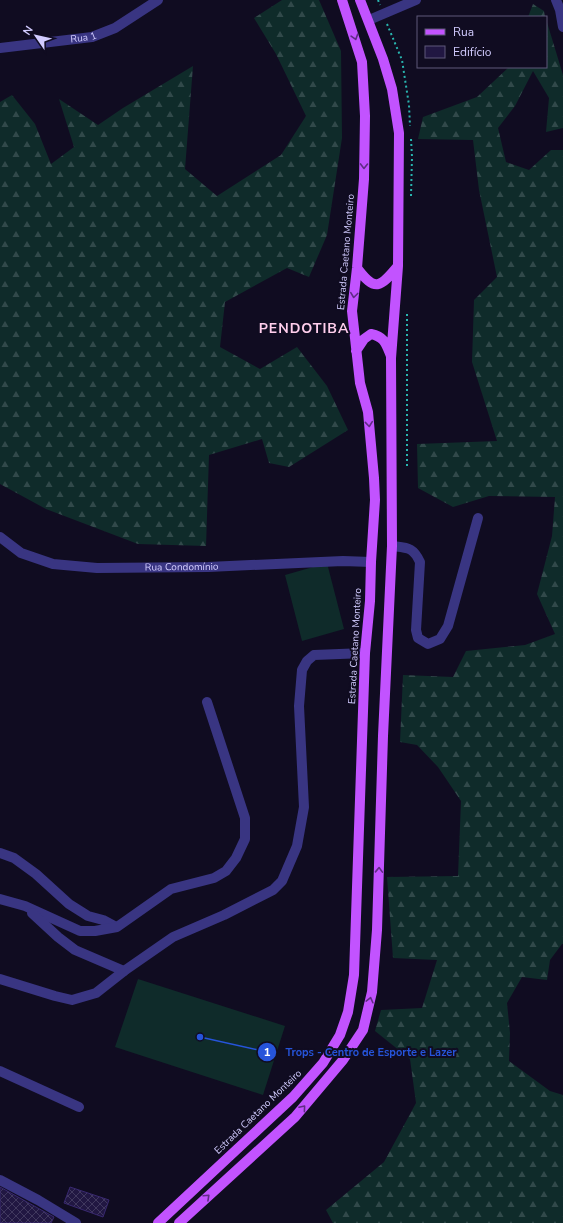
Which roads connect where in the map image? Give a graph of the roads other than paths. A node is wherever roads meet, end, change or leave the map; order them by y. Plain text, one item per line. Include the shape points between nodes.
1 (158, 0) edge
2 (342, 0) edge
3 (360, 0) edge
4 (416, 0) edge
5 (556, 0) edge
6 (369, 20) junction
7 (563, 27) edge
8 (0, 48) edge
9 (398, 266) junction
10 (357, 268) junction
11 (356, 351) junction
12 (392, 358) junction
13 (478, 518) dead end
14 (0, 537) edge
15 (392, 546) junction
16 (370, 562) junction
17 (366, 653) junction
18 (207, 702) dead end
19 (0, 853) edge
20 (0, 899) edge
21 (25, 906) junction
22 (117, 927) junction
23 (124, 971) junction
24 (0, 979) edge
25 (0, 1071) edge
26 (79, 1107) dead end
27 (0, 1180) edge
28 (76, 1223) edge
29 (158, 1223) edge
30 (179, 1223) edge

1 - 8 street, Rua 1 via 115,28 92,38
2 -> 10 main road, Estrada Caetano Monteiro via 362,62 365,116 364,179
3 - 6 main road
4 - 6 street
5 - 7 street
6 - 9 main road via 392,89 399,133
9 - 10 main road via 389,278 377,284 369,283
9 - 12 main road
10 -> 11 main road, Estrada Caetano Monteiro via 352,311
11 - 12 main road via 371,334 379,336 384,341
11 -> 16 main road, Estrada Caetano Monteiro via 360,383 368,412 374,478
12 - 15 main road
13 - 15 street via 448,626 440,639 428,644 418,638 416,630 420,562 416,553 408,548
14 - 16 street, Rua Condomínio via 21,553 53,564 97,568
30 -> 15 main road via 295,1117 343,1060 362,1030 372,992 377,930
16 - 17 main road, Estrada Caetano Monteiro
17 - 23 street via 314,655 306,661 302,670 299,706 304,807 297,846 282,881 273,890 254,900 173,937
17 - 29 main road, Estrada Caetano Monteiro via 354,975 348,1012 340,1036 323,1063 293,1097
18 - 22 street via 245,818 245,839 226,871 214,878 171,889
19 - 22 street via 14,858 36,874 69,904 88,916
20 - 21 street
21 - 22 street via 80,931
21 - 23 street via 75,950
23 - 24 street via 96,993 72,1000
25 - 26 street
27 - 28 street

